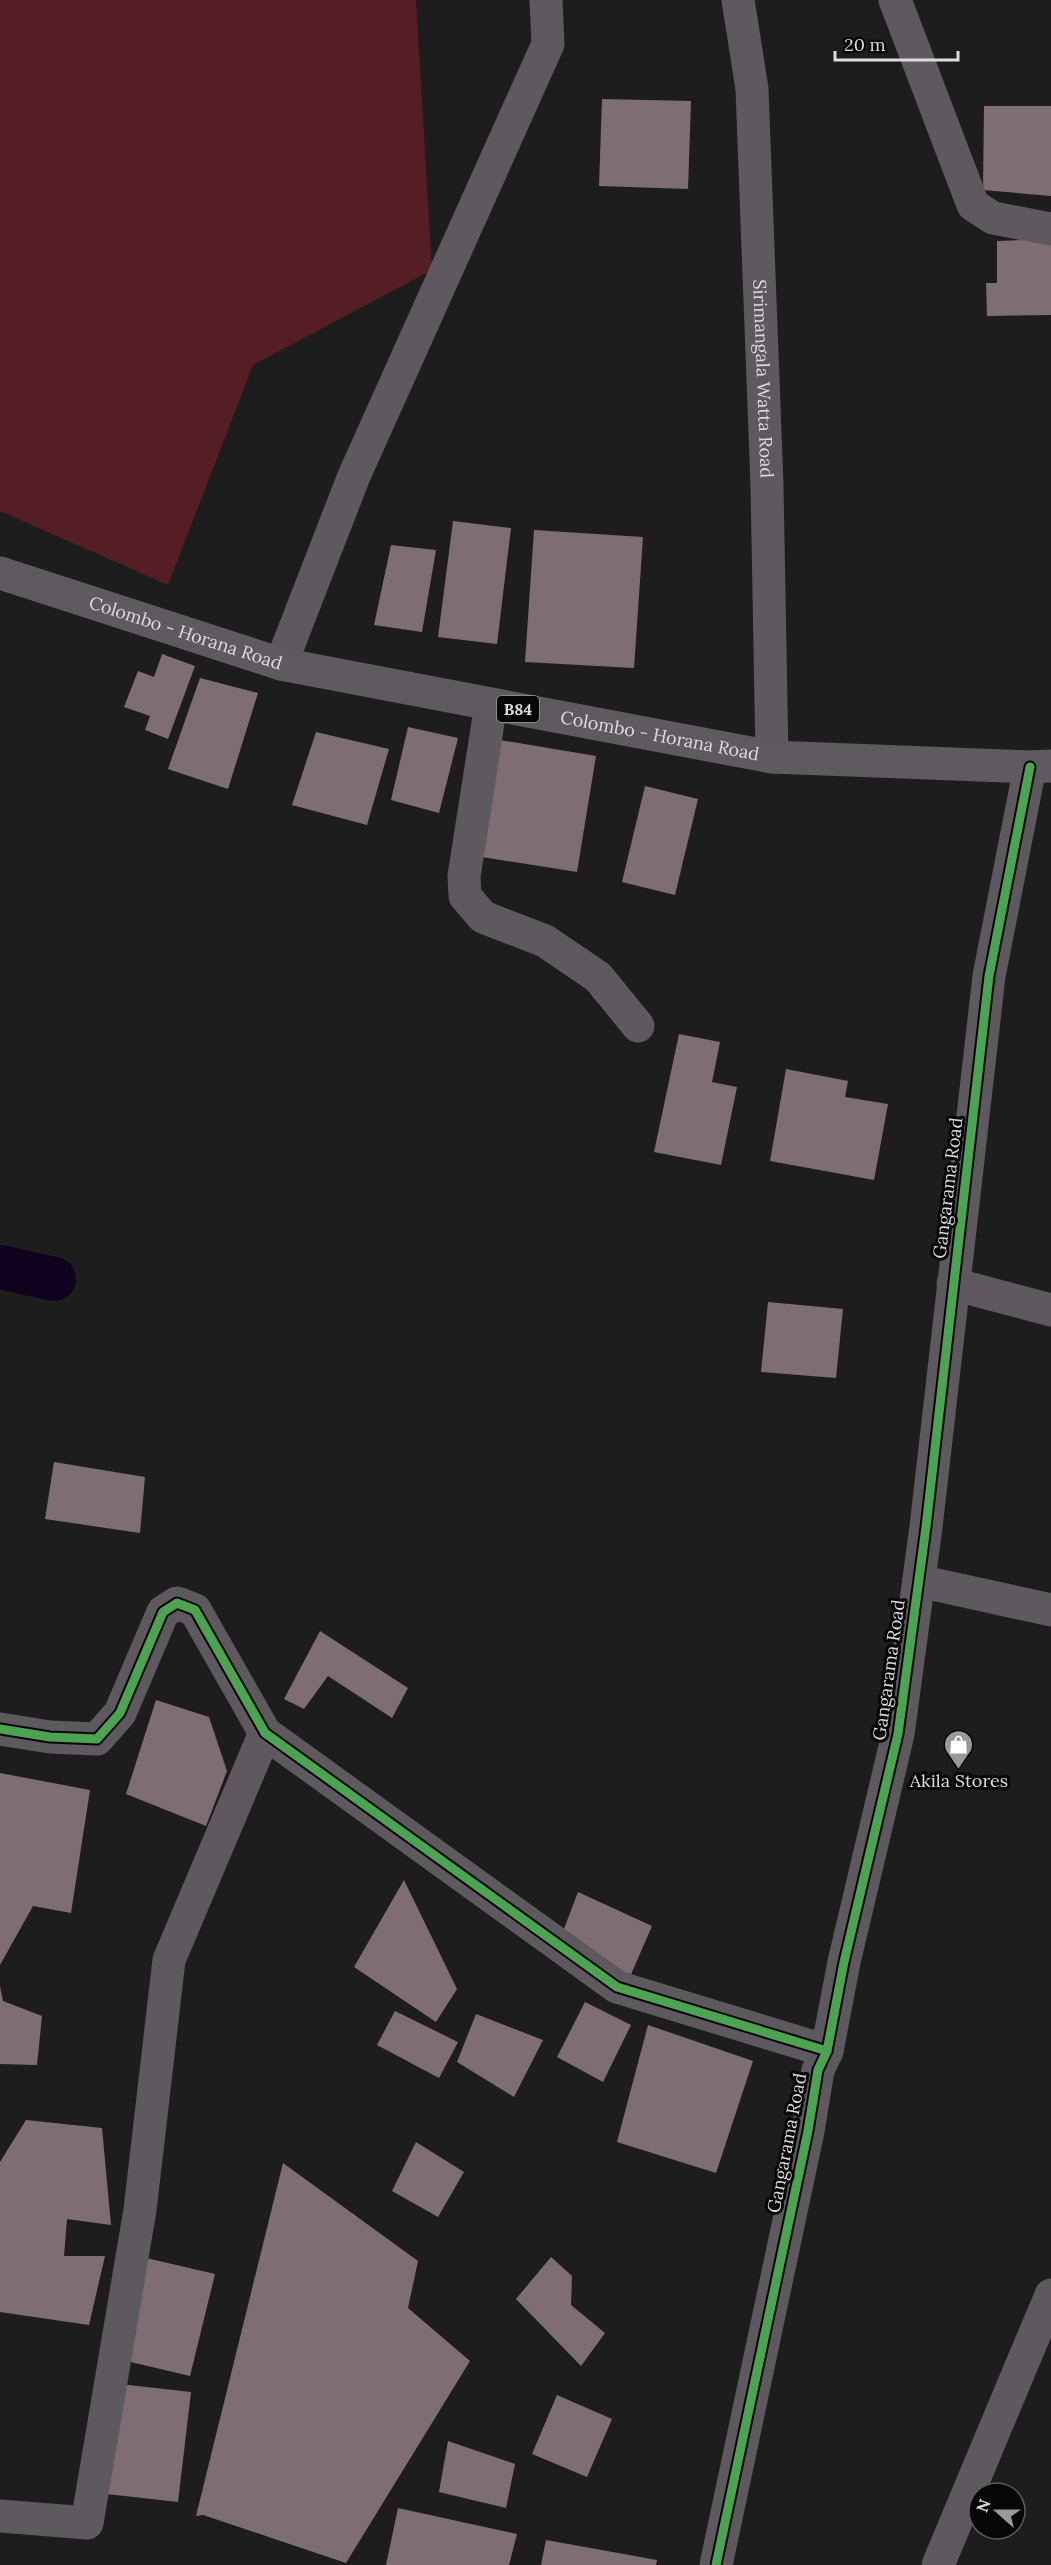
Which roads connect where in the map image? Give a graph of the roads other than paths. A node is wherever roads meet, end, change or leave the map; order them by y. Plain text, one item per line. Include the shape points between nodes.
1 (546, 0) edge
2 (738, 0) edge
3 (895, 0) edge
4 (1051, 229) edge
5 (0, 573) edge
6 (281, 664) junction
7 (491, 704) junction
8 (772, 757) junction
9 (1040, 766) edge
10 (638, 1026) dead end
11 (953, 1284) junction
12 (1051, 1310) edge
13 (919, 1581) junction
14 (1051, 1610) edge
15 (0, 1729) edge
16 (265, 1733) junction
17 (827, 2051) junction
18 (1051, 2295) edge
19 (0, 2516) edge
20 (716, 2565) edge
21 (938, 2565) edge

1 - 6 street via 548,44 354,476
2 - 8 street, Sirimangala Watta Road via 752,88 767,485
3 - 4 street via 973,205 993,218
5 - 6 main road, Colombo - Horana Road / B84
6 - 7 main road, Colombo - Horana Road / B84
7 - 8 main road, Colombo - Horana Road / B84
7 - 10 street via 464,876 465,896 483,917 545,941 598,977
8 - 9 main road, Colombo - Horana Road / B84
9 - 11 street, Gangarama Road via 989,976
11 - 12 street
11 - 13 street, Gangarama Road
13 - 14 street
13 - 17 street, Gangarama Road via 898,1734
15 - 16 street via 97,1739 120,1713 163,1612 177,1604 195,1610
16 - 17 street via 617,1987
16 - 19 street via 169,1960 140,2210 87,2523
17 - 20 street, Gangarama Road via 818,2070
18 - 21 street

